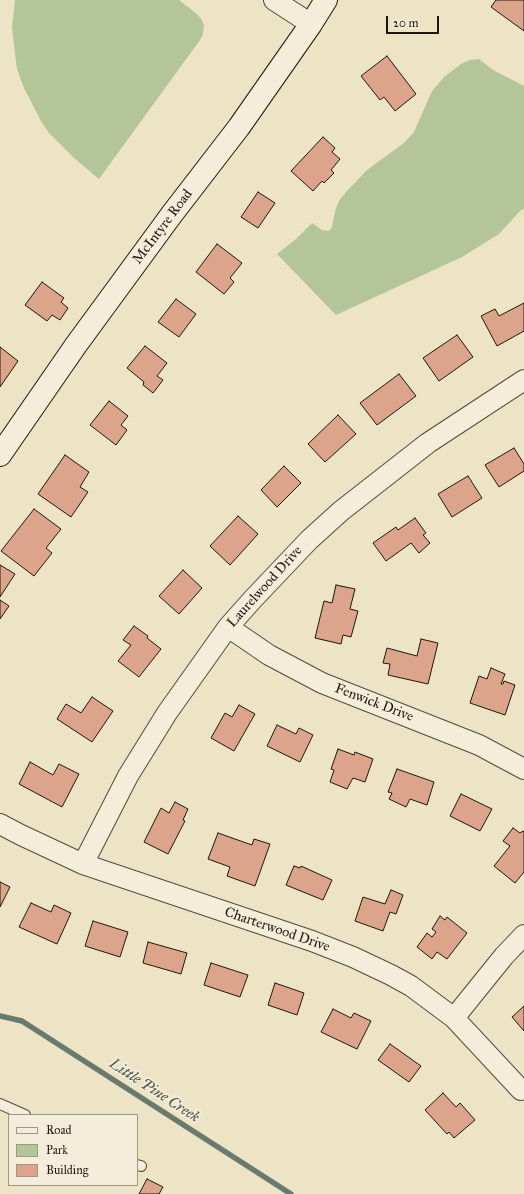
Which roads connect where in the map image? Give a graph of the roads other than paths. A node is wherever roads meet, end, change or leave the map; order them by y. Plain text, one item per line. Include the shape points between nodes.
1 (274, 0) edge
2 (326, 0) edge
3 (311, 24) junction
4 (524, 380) edge
5 (0, 455) edge
6 (228, 627) junction
7 (524, 769) edge
8 (0, 824) edge
9 (83, 864) junction
10 (524, 934) edge
11 (454, 1018) junction
12 (521, 1090) dead end
13 (0, 1104) edge
14 (23, 1114) edge

1 - 3 street
2 - 3 street, McIntyre Road
3 - 5 street, McIntyre Road via 239,126 81,338
4 - 6 street, Laurelwood Drive via 428,443 341,510 284,566
6 - 7 street, Fenwick Drive via 269,655 322,683 479,745
6 - 9 street, Laurelwood Drive via 159,725 128,776
8 - 9 street, Charterwood Drive
9 - 11 street, Charterwood Drive via 312,941 346,955 411,986
10 - 11 street
11 - 12 street, Charterwood Drive
13 - 14 lane

